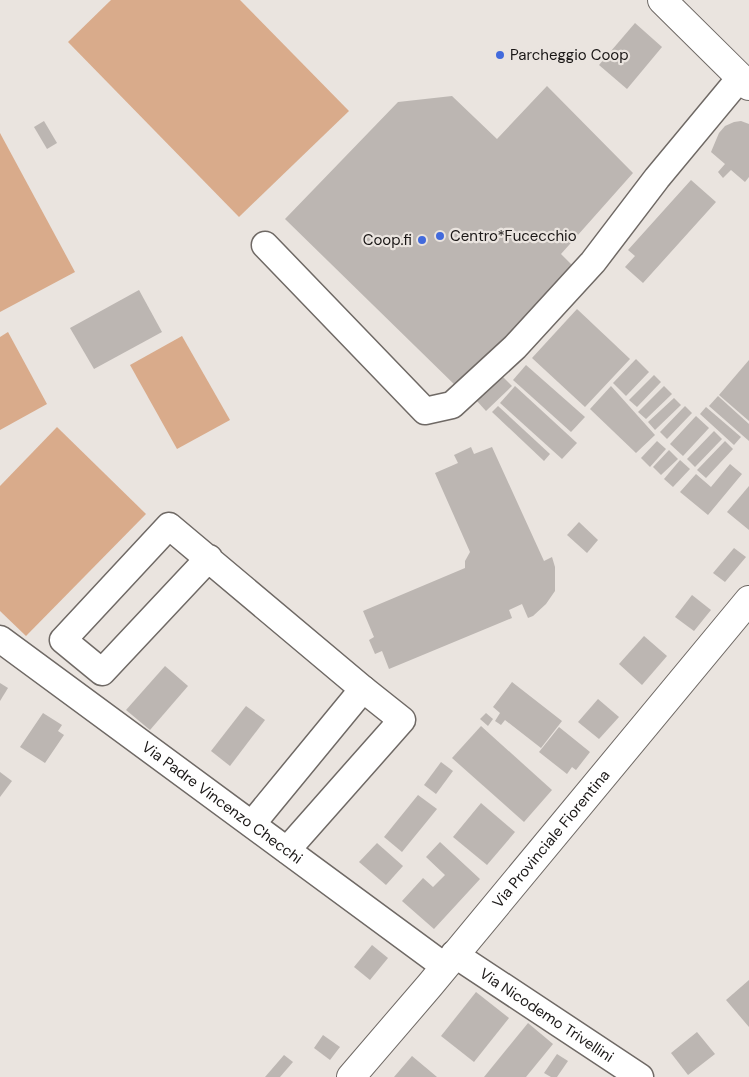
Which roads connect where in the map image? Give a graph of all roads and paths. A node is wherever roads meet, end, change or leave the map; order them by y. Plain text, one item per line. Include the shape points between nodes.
1 (662, 0) edge
2 (744, 82) edge
3 (265, 245) dead end
4 (209, 558) junction
5 (749, 600) edge
6 (0, 639) edge
7 (364, 689) junction
8 (252, 824) junction
9 (287, 850) junction
10 (449, 960) junction
11 (351, 1077) edge
12 (640, 1077) edge

1 - 2 main road
2 - 3 street via 656,178 593,262 515,347 452,405 425,411
4 - 4 street via 169,526 63,640 102,672
4 - 7 street
5 - 10 main road, Via Provinciale Fiorentina
6 - 8 street, Via Padre Vincenzo Checchi
7 - 8 street
7 - 9 street via 402,720
8 - 9 street, Via Padre Vincenzo Checchi
9 - 10 street, Via Padre Vincenzo Checchi
10 - 11 main road, Via Provinciale Fiorentina
10 - 12 street, Via Nicodemo Trivellini

